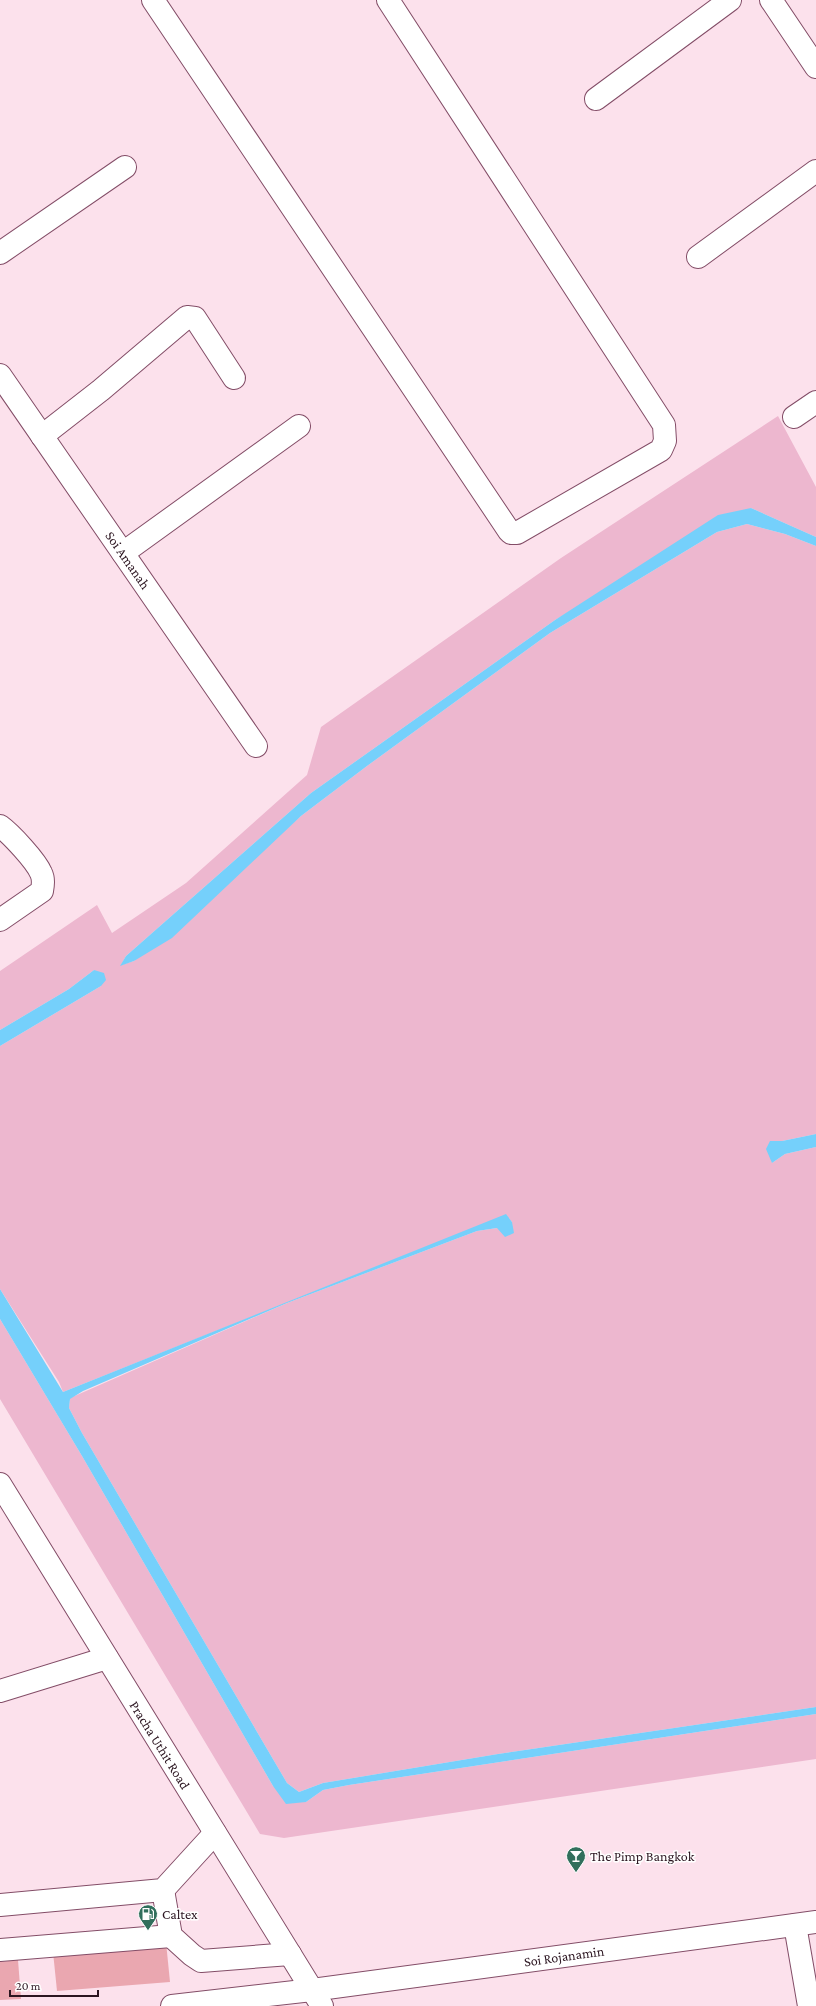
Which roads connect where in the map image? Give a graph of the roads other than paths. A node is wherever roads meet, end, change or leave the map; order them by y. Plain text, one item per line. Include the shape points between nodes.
1 (152, 0) edge
2 (388, 0) edge
3 (730, 0) edge
4 (771, 0) edge
5 (816, 67) edge
6 (596, 99) dead end
7 (125, 167) dead end
8 (816, 171) edge
9 (0, 253) edge
10 (698, 257) dead end
11 (0, 375) edge
12 (234, 378) dead end
13 (816, 402) edge
14 (794, 417) dead end
15 (300, 426) dead end
16 (42, 436) junction
17 (123, 553) junction
18 (256, 746) dead end
19 (0, 826) edge
20 (0, 920) edge
21 (0, 1484) edge
22 (107, 1658) junction
23 (0, 1691) edge
24 (215, 1833) junction
25 (163, 1890) junction
26 (0, 1905) edge
27 (806, 1923) edge
28 (171, 1936) junction
29 (0, 1950) edge
30 (290, 1954) junction
31 (810, 1992) edge
32 (317, 1998) edge
33 (172, 2006) edge

1 - 2 street via 509,531 517,533 660,450 665,441 664,425
3 - 6 street
4 - 5 street
7 - 9 street
8 - 10 street
11 - 16 street, Soi Amanah
12 - 16 street via 195,318 187,317
13 - 14 street
15 - 17 street
16 - 17 street, Soi Amanah
17 - 18 street, Soi Amanah
19 - 20 street via 9,832 41,873 43,881 42,891
21 - 22 street, Pracha Uthit Road
22 - 23 street
22 - 24 street, Pracha Uthit Road
24 - 25 street
24 - 30 street, Pracha Uthit Road
25 - 26 street
25 - 28 street
27 - 31 street
27 - 32 street, Soi Rojanamin
28 - 29 street
28 - 30 street via 202,1961
30 - 32 street, Pracha Uthit Road
32 - 33 street, Soi Rojanamin

